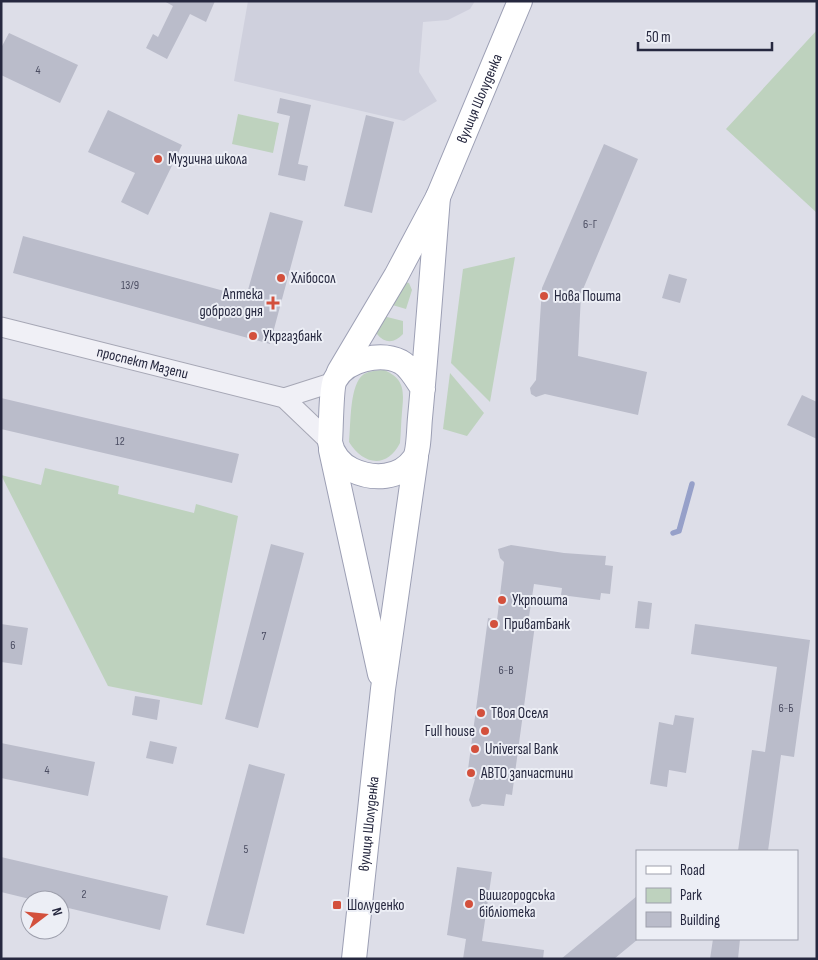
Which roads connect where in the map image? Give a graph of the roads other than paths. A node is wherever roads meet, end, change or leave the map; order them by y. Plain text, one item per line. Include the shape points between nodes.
1 (520, 1) edge
2 (438, 197) junction
3 (1, 327) edge
4 (335, 380) junction
5 (423, 389) junction
6 (284, 398) junction
7 (330, 444) junction
8 (416, 458) junction
9 (383, 689) junction
10 (354, 959) edge

1 - 2 main road, вулиця Шолуденка
2 - 4 main road, вулиця Шолуденка
2 - 5 main road, вулиця Шолуденка
3 - 6 street, проспект Мазепи
4 - 5 main road via 361,360 388,358 402,362
4 - 6 street
4 - 7 main road
5 - 8 main road
6 - 7 street, проспект Мазепи
7 - 8 main road via 339,462 361,474 389,476 402,471
7 - 9 main road, вулиця Шолуденка
8 - 9 main road, вулиця Шолуденка
9 - 10 main road, вулиця Шолуденка

